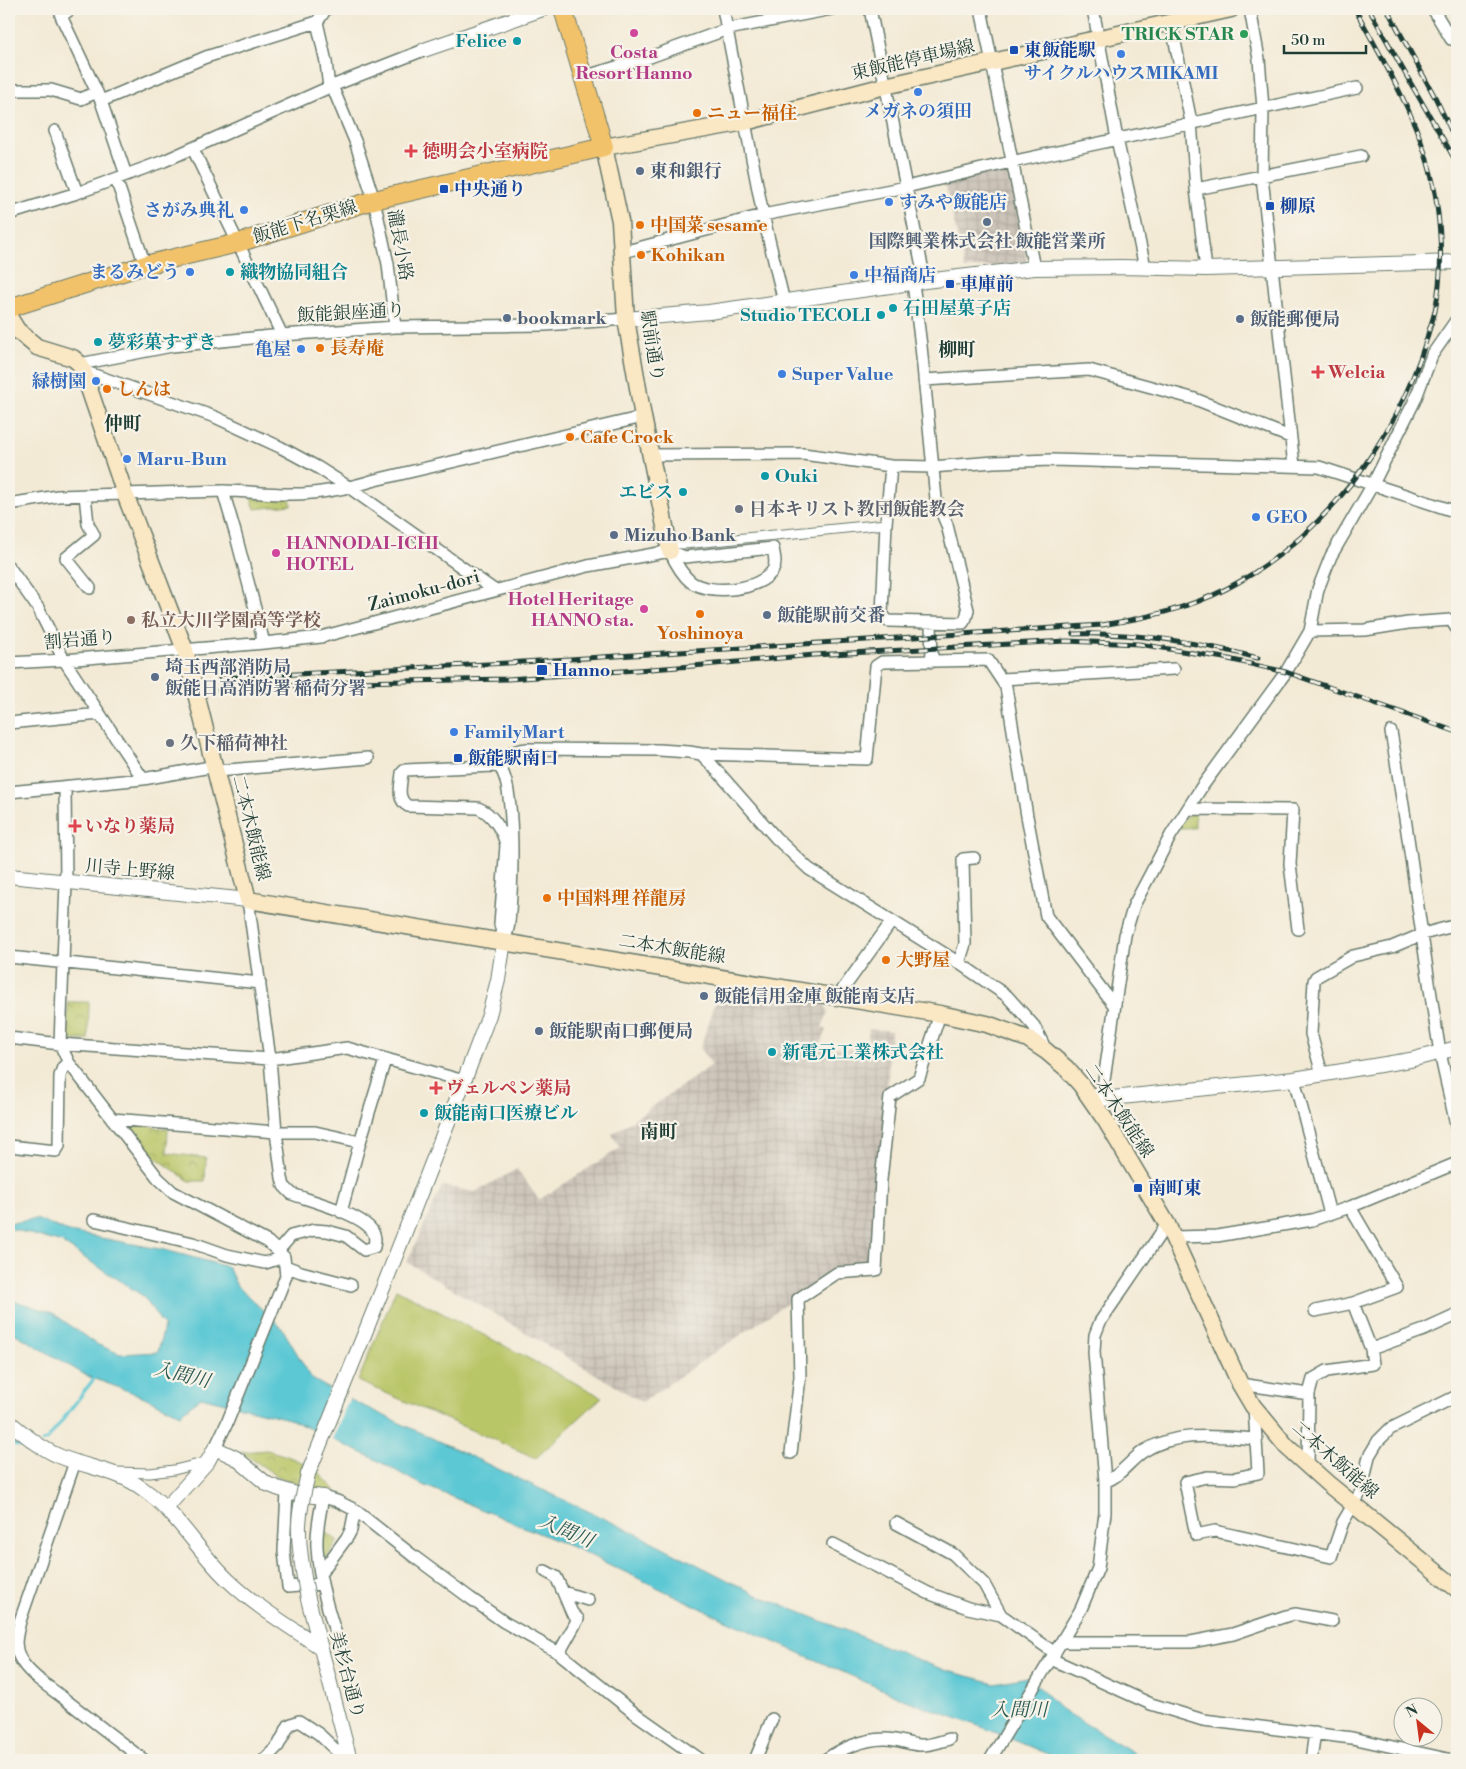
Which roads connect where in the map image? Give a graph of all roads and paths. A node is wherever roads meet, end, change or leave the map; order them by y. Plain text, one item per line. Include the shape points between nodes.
1 (72, 9) edge
2 (326, 9) edge
3 (543, 9) edge
4 (563, 9) edge
5 (723, 9) edge
6 (832, 9) edge
7 (870, 9) edge
8 (981, 9) edge
9 (1093, 9) edge
10 (1231, 9) edge
11 (1250, 9) edge
12 (1433, 9) edge
13 (1167, 18) edge
14 (317, 22) junction
15 (728, 29) junction
16 (1098, 38) junction
17 (1454, 38) edge
18 (424, 50) joint
19 (1457, 50) edge
20 (992, 61) junction
21 (583, 77) junction
22 (885, 86) junction
23 (331, 87) junction
24 (1357, 88) dead end
25 (13, 90) dead end
26 (99, 96) junction
27 (1263, 108) junction
28 (744, 122) junction
29 (1191, 122) junction
30 (55, 130) dead end
31 (1118, 139) junction
32 (604, 147) junction
33 (193, 149) junction
34 (1362, 156) dead end
35 (1011, 162) junction
36 (121, 177) junction
37 (1262, 177) junction
38 (906, 187) junction
39 (1196, 189) junction
40 (77, 193) junction
41 (374, 200) junction
42 (9, 214) edge
43 (763, 215) junction
44 (238, 243) junction
45 (623, 252) junction
46 (1457, 262) edge
47 (145, 265) junction
48 (1146, 267) junction
49 (1034, 268) junction
50 (1272, 268) junction
51 (1206, 270) junction
52 (919, 282) junction
53 (784, 302) junction
54 (9, 308) edge
55 (9, 317) edge
56 (626, 319) junction
57 (1457, 319) edge
58 (395, 327) junction
59 (282, 335) junction
60 (82, 368) junction
61 (924, 380) junction
62 (643, 417) junction
63 (1290, 437) junction
64 (650, 455) junction
65 (890, 466) junction
66 (1294, 466) junction
67 (932, 467) junction
68 (1373, 484) junction
69 (350, 488) junction
70 (223, 491) junction
71 (125, 494) junction
72 (85, 495) junction
73 (9, 504) edge
74 (1457, 512) edge
75 (886, 524) junction
76 (669, 547) junction
77 (9, 567) edge
78 (90, 588) dead end
79 (494, 590) junction
80 (931, 623) junction
81 (1457, 629) edge
82 (1310, 631) junction
83 (264, 643) junction
84 (185, 650) junction
85 (64, 660) junction
86 (932, 662) junction
87 (9, 663) edge
88 (1174, 669) dead end
89 (1001, 679) junction
90 (100, 714) junction
91 (9, 723) edge
92 (1391, 732) dead end
93 (700, 754) junction
94 (368, 758) dead end
95 (499, 767) junction
96 (216, 768) junction
97 (144, 779) junction
98 (65, 788) junction
99 (9, 792) edge
100 (1188, 809) junction
101 (974, 858) dead end
102 (9, 876) edge
103 (66, 882) junction
104 (248, 900) junction
105 (892, 921) junction
106 (1457, 925) edge
107 (1298, 928) dead end
108 (1423, 934) junction
109 (504, 941) junction
110 (9, 957) edge
111 (62, 963) junction
112 (959, 963) junction
113 (260, 983) junction
114 (838, 996) junction
115 (1114, 1004) junction
116 (940, 1014) junction
117 (9, 1038) edge
118 (60, 1044) junction
119 (1457, 1048) edge
120 (1046, 1051) junction
121 (1440, 1053) junction
122 (270, 1059) junction
123 (385, 1060) junction
124 (69, 1062) junction
125 (1322, 1074) junction
126 (1294, 1079) junction
127 (464, 1082) junction
128 (1093, 1100) junction
129 (112, 1119) junction
130 (1457, 1130) edge
131 (276, 1132) junction
132 (360, 1142) junction
133 (9, 1146) edge
134 (1457, 1163) edge
135 (1350, 1207) junction
136 (341, 1212) junction
137 (1330, 1214) junction
138 (94, 1220) dead end
139 (1170, 1230) junction
140 (283, 1263) junction
141 (351, 1285) dead end
142 (1353, 1303) junction
143 (1315, 1311) dead end
144 (1457, 1315) edge
145 (1371, 1349) junction
146 (1240, 1384) junction
147 (1309, 1394) junction
148 (1457, 1396) edge
149 (1253, 1406) junction
150 (9, 1422) edge
151 (1257, 1438) junction
152 (215, 1448) junction
153 (791, 1453) dead end
154 (75, 1462) junction
155 (208, 1462) junction
156 (1308, 1466) junction
157 (111, 1472) junction
158 (1105, 1482) junction
159 (287, 1492) junction
160 (323, 1497) junction
161 (1353, 1503) junction
162 (166, 1508) junction
163 (355, 1510) junction
164 (896, 1523) dead end
165 (833, 1544) dead end
166 (545, 1571) dead end
167 (321, 1579) junction
168 (1457, 1589) edge
169 (563, 1592) junction
170 (588, 1600) dead end
171 (1001, 1615) junction
172 (1332, 1621) dead end
173 (1061, 1642) junction
174 (320, 1647) junction
175 (559, 1653) junction
176 (1052, 1658) junction
177 (344, 1659) dead end
178 (772, 1719) dead end
179 (1315, 1733) junction
180 (950, 1739) dead end
181 (144, 1760) edge
182 (264, 1760) edge
183 (346, 1760) edge
184 (350, 1760) edge
185 (701, 1760) edge
186 (755, 1760) edge
187 (825, 1760) edge
188 (990, 1760) edge
189 (1311, 1760) edge
190 (1452, 1760) edge

1 - 26 street via 60,16
2 - 14 street
3 - 18 street
4 - 21 main road
5 - 15 street
6 - 15 street
7 - 22 street
8 - 20 street
9 - 16 street
10 - 13 main road, 東飯能停車場線
11 - 27 street
12 - 17 street
13 - 16 main road, 東飯能停車場線
13 - 29 street
14 - 23 street, 瀧長小路
14 - 26 street via 206,57
15 - 21 street
15 - 28 street
16 - 20 main road, 東飯能停車場線
16 - 31 street
17 - 19 street
18 - 23 street
20 - 22 main road, 東飯能停車場線
20 - 35 street
21 - 32 main road
22 - 28 main road, 東飯能停車場線
22 - 38 street
23 - 33 street
23 - 41 street, 瀧長小路 via 355,141
24 - 27 street
25 - 26 street via 51,90 81,98
26 - 36 street
27 - 29 street
27 - 37 street
28 - 32 main road, 東飯能停車場線
28 - 43 street
29 - 31 street
29 - 39 street
30 - 40 street
31 - 35 street
31 - 48 street
32 - 41 main road, 飯能下名栗線
32 - 45 main road, 駅前通り via 616,196
33 - 36 street
33 - 44 street
34 - 37 street
35 - 38 street
35 - 49 street
36 - 40 street
36 - 47 street
37 - 39 street
37 - 50 street
38 - 43 street
38 - 52 street
39 - 51 street
40 - 42 street
41 - 44 main road, 飯能下名栗線
41 - 58 street, 瀧長小路 via 388,264
43 - 45 street
43 - 53 street
44 - 47 main road, 飯能下名栗線
44 - 59 street
45 - 56 main road, 駅前通り
46 - 50 street
47 - 54 main road, 飯能下名栗線
48 - 49 street
48 - 51 street
49 - 52 street
50 - 51 street
50 - 63 street
52 - 53 street
52 - 61 street
53 - 56 street
55 - 60 main road via 17,330 37,347 73,358
56 - 58 street, 飯能銀座通り via 546,325
56 - 62 main road, 駅前通り
57 - 68 street via 1432,355 1415,400
58 - 59 street, 飯能銀座通り
59 - 60 street, 飯能銀座通り via 172,346
60 - 69 street via 215,417 280,447
60 - 71 main road, 二本木飯能線
61 - 63 street via 1090,370 1195,399
61 - 67 street
62 - 64 main road, 駅前通り
62 - 69 street
63 - 66 street
64 - 65 street via 804,454
64 - 76 main road, 駅前通り
65 - 67 street
65 - 75 street
66 - 67 street via 1051,460
66 - 68 street via 1319,467
67 - 80 street via 936,499 947,525 968,610 963,622
68 - 74 street
68 - 82 street via 1331,556 1318,588
69 - 70 street via 290,494
69 - 79 street
70 - 71 street
70 - 83 street
71 - 72 street
71 - 84 main road, 二本木飯能線
72 - 73 street
72 - 78 street via 88,524 94,535 66,558
75 - 76 street
75 - 80 street via 882,614 888,622
76 - 76 street via 685,557 773,548 775,564 767,577 757,583 712,590 690,581 678,567
76 - 79 street, Zaimoku-dori
77 - 85 street via 38,608
79 - 83 street, Zaimoku-dori via 321,637
80 - 86 street
81 - 82 street via 1451,620 1365,630
82 - 100 street via 1286,672
83 - 84 street, Zaimoku-dori
84 - 85 street, 割岩通り
84 - 96 main road, 二本木飯能線
85 - 87 street, 割岩通り
85 - 90 street
86 - 89 street via 988,660
86 - 93 street via 882,662 876,666 867,759
88 - 89 street
89 - 115 street via 1006,687 1046,916
90 - 91 street
90 - 97 street
92 - 108 street
93 - 95 street via 658,750 527,749 508,754
93 - 105 street via 809,869
94 - 96 street
95 - 109 street via 505,776 512,826 509,923
95 - 109 street via 405,770 400,797 408,806 478,808 495,822 506,845 500,924
96 - 97 street
96 - 104 main road, 二本木飯能線
97 - 98 street
98 - 99 street
98 - 103 street
100 - 107 street via 1293,810 1290,864
100 - 115 street via 1134,904 1125,935
101 - 112 street via 963,859 965,944
102 - 103 street, 川寺上野線
103 - 104 street, 川寺上野線
103 - 111 street
104 - 109 main road, 二本木飯能線
104 - 113 street
105 - 112 street
105 - 114 street
106 - 108 street
108 - 121 street
108 - 125 street via 1354,956 1316,977 1311,1034
109 - 114 main road, 二本木飯能線
109 - 127 street, 美杉台通り via 489,1015
110 - 111 street
111 - 113 street
111 - 118 street
112 - 120 street via 1007,996 1020,1009 1034,1026
113 - 122 street
114 - 116 main road, 二本木飯能線
115 - 128 street via 1103,1087
116 - 120 main road, 二本木飯能線 via 1011,1032
116 - 153 street via 919,1078 890,1097 876,1270 837,1273 798,1300 800,1377
117 - 118 street
118 - 122 street
118 - 124 street
119 - 121 street
120 - 128 main road, 二本木飯能線 via 1066,1068
121 - 125 street
121 - 130 street
122 - 123 street via 347,1048
122 - 131 street
123 - 127 street
123 - 132 street
124 - 129 street
124 - 133 street via 60,1076 59,1146 56,1151
125 - 126 street
126 - 128 street
126 - 137 street
127 - 174 street, 美杉台通り, bridge via 306,1481 299,1531 301,1560
128 - 139 main road, 二本木飯能線
129 - 131 street
129 - 140 street via 158,1178 173,1192 268,1242
131 - 132 street via 315,1132
131 - 136 street via 284,1186 292,1194
132 - 136 street
134 - 135 street
135 - 137 street
135 - 142 street via 1397,1287
136 - 140 street via 367,1224 374,1232 374,1247 364,1250 346,1236 314,1230 291,1236
137 - 139 street via 1217,1236
138 - 140 street via 193,1243 227,1255 265,1263
139 - 146 main road, 二本木飯能線
139 - 158 street via 1100,1322 1095,1335
140 - 141 street via 301,1272
140 - 152 street via 227,1424
142 - 143 street
142 - 145 street
144 - 145 street
145 - 147 street via 1373,1364 1327,1371 1313,1379
146 - 147 street
146 - 149 main road, 二本木飯能線
147 - 156 street
148 - 161 street via 1390,1429 1368,1456 1362,1490
149 - 151 street
149 - 156 main road, 二本木飯能線 via 1287,1447
150 - 154 street via 57,1456
151 - 158 street via 1179,1438 1144,1451 1112,1480
151 - 161 street via 1258,1473 1185,1482 1196,1535 1215,1532 1331,1557
152 - 155 street
152 - 159 street via 236,1458 267,1484
154 - 157 street
154 - 181 street via 20,1622 16,1650 25,1666 42,1681
155 - 157 street via 150,1473
155 - 162 street
156 - 161 main road, 二本木飯能線
157 - 162 street via 142,1488
158 - 173 street via 1105,1513 1098,1568 1081,1609
159 - 160 street
159 - 167 street via 284,1551 288,1587
160 - 163 street
160 - 167 street via 316,1546
161 - 168 main road, 二本木飯能線
162 - 174 street via 242,1593
163 - 167 street via 351,1530
163 - 175 street via 412,1556 504,1622
164 - 171 street via 953,1554 984,1584
165 - 171 street via 928,1593 968,1608
166 - 169 street via 556,1577
167 - 177 street
169 - 170 street
169 - 175 street via 578,1619
171 - 176 street
172 - 173 street via 1295,1614 1233,1634 1190,1642
173 - 176 street
174 - 184 street, 美杉台通り
175 - 185 street via 633,1712
176 - 179 street via 1151,1704 1203,1720
176 - 188 street
178 - 186 street
179 - 189 street
179 - 190 street
180 - 187 street via 918,1745 885,1738 843,1750
182 - 183 street via 278,1746 289,1724 299,1720

